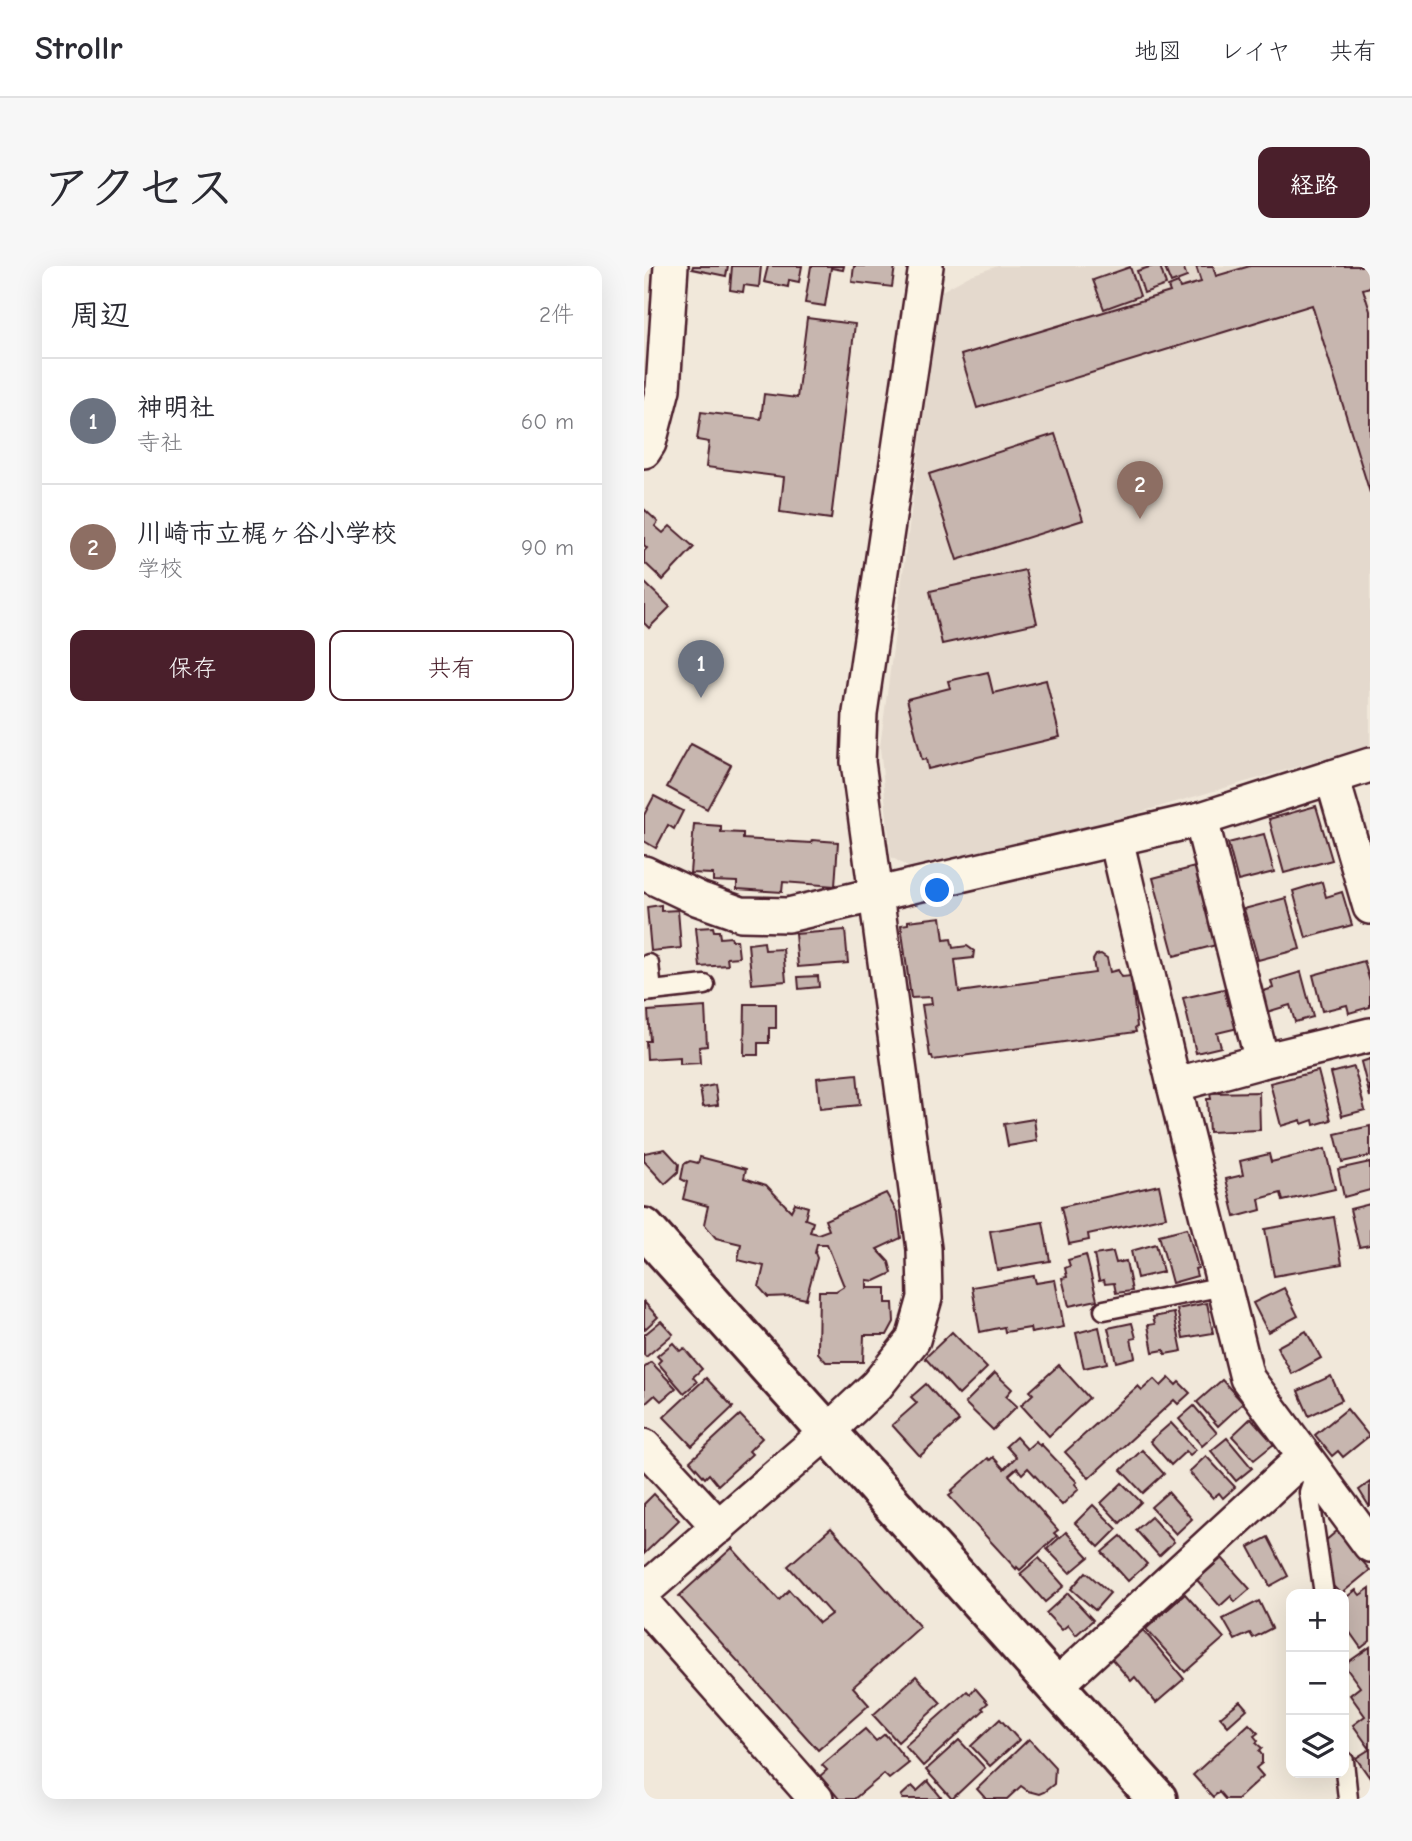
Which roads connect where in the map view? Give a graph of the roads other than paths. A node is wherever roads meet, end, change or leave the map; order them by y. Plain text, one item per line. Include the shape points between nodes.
1 (671, 266) edge
2 (927, 267) edge
3 (644, 451) edge
4 (1370, 765) edge
5 (1332, 777) junction
6 (1201, 819) junction
7 (1116, 839) junction
8 (644, 873) edge
9 (876, 896) junction
10 (1370, 907) edge
11 (649, 964) dead end
12 (705, 985) dead end
13 (648, 991) edge
14 (1370, 1035) edge
15 (1262, 1061) junction
16 (1174, 1085) junction
17 (644, 1228) edge
18 (1224, 1286) junction
19 (1104, 1310) dead end
20 (827, 1432) junction
21 (644, 1446) edge
22 (1310, 1464) junction
23 (719, 1527) junction
24 (1370, 1545) edge
25 (1324, 1589) edge
26 (644, 1591) edge
27 (644, 1604) edge
28 (1055, 1686) junction
29 (1346, 1778) edge
30 (816, 1799) edge
31 (1157, 1799) edge
32 (1348, 1799) edge

1 - 3 street via 663,390
2 - 9 street via 860,713 858,762
4 - 5 street
5 - 6 street
5 - 10 street
6 - 7 street
6 - 15 street
7 - 9 street
7 - 16 street
8 - 9 street via 741,914 788,915
9 - 20 street via 924,1249 925,1298 914,1340 877,1385
11 - 13 lane
12 - 13 lane
14 - 15 street
15 - 16 street
16 - 18 street
17 - 20 street
18 - 19 lane
18 - 22 street via 1247,1378
20 - 23 street
20 - 28 street
21 - 23 street
22 - 24 street
22 - 25 lane via 1309,1492
22 - 28 street
23 - 26 street
27 - 30 street
28 - 31 street
29 - 32 lane

